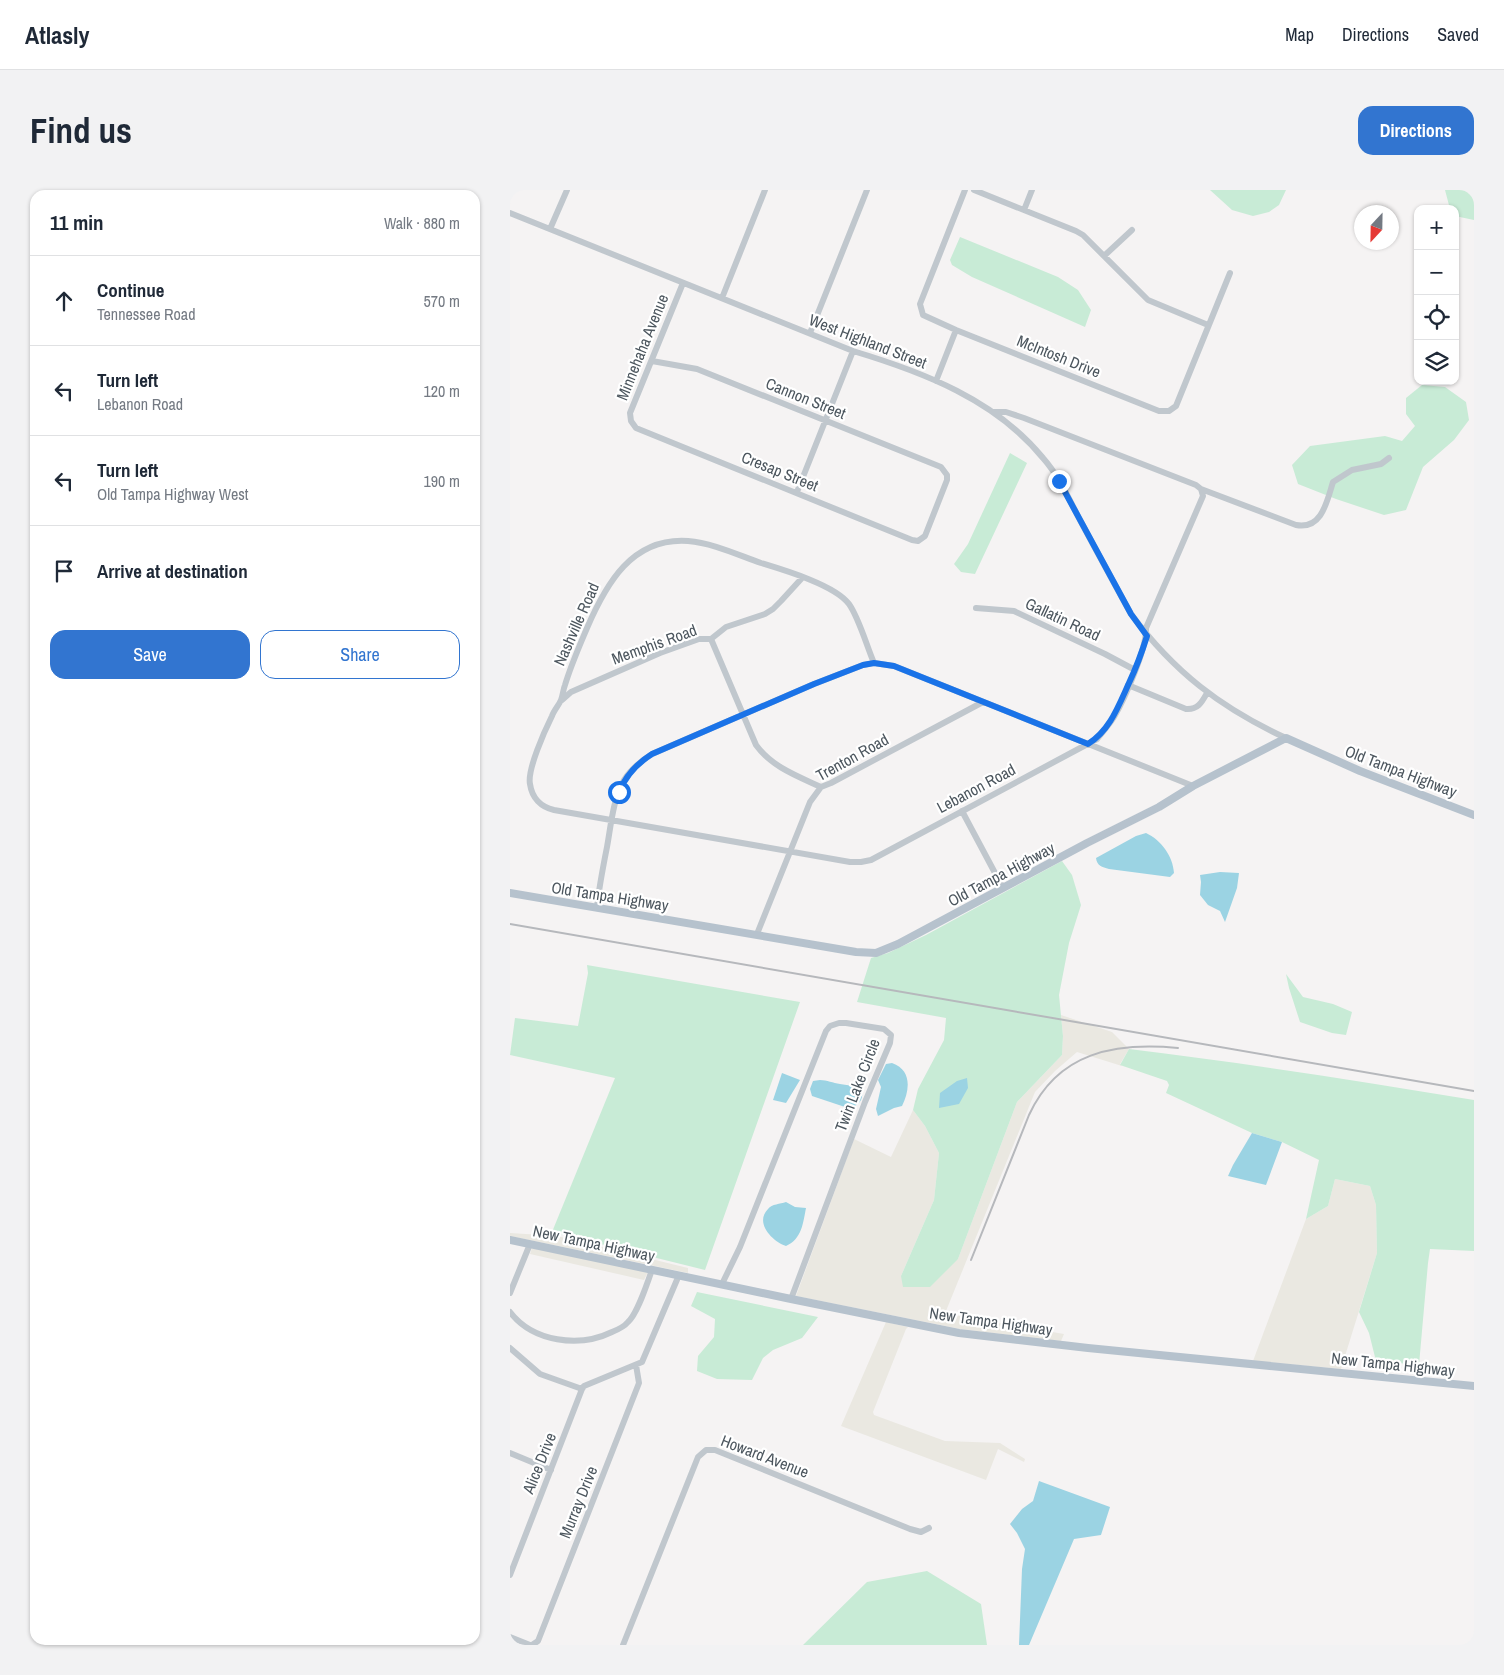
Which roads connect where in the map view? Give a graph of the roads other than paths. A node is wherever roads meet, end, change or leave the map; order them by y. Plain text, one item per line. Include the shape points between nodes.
1 (567, 190) edge
2 (765, 190) edge
3 (867, 190) edge
4 (965, 190) edge
5 (974, 190) edge
6 (1032, 190) edge
7 (1024, 210) junction
8 (510, 213) edge
9 (550, 229) junction
10 (1132, 230) dead end
11 (1104, 256) junction
12 (1230, 273) dead end
13 (683, 283) junction
14 (722, 298) junction
15 (1208, 326) junction
16 (956, 330) junction
17 (810, 333) junction
18 (853, 351) junction
19 (652, 361) junction
20 (936, 381) junction
21 (993, 412) junction
22 (631, 421) joint
23 (826, 421) junction
24 (1390, 458) dead end
25 (1201, 489) junction
26 (797, 492) junction
27 (922, 538) joint
28 (802, 578) junction
29 (976, 608) dead end
30 (1147, 636) junction
31 (711, 639) junction
32 (874, 663) junction
33 (1135, 670) junction
34 (1128, 685) junction
35 (1207, 693) junction
36 (561, 700) junction
37 (983, 702) junction
38 (744, 714) junction
39 (1286, 738) junction
40 (1088, 744) junction
41 (1193, 786) junction
42 (821, 787) junction
43 (962, 811) junction
44 (1474, 815) edge
45 (612, 820) junction
46 (790, 851) junction
47 (1003, 888) junction
48 (510, 893) edge
49 (597, 908) junction
50 (757, 934) junction
51 (510, 1240) edge
52 (530, 1244) junction
53 (652, 1270) junction
54 (679, 1275) junction
55 (722, 1284) junction
56 (510, 1293) edge
57 (791, 1299) junction
58 (510, 1312) edge
59 (510, 1348) edge
60 (636, 1365) junction
61 (1474, 1386) edge
62 (582, 1389) junction
63 (510, 1453) edge
64 (551, 1470) junction
65 (929, 1528) dead end
66 (510, 1575) edge
67 (510, 1637) edge
68 (531, 1645) edge
69 (623, 1645) edge

1 - 9 street
2 - 14 street
3 - 17 street
4 - 16 street, McIntosh Drive via 920,308 923,315
5 - 7 street
6 - 7 street
7 - 11 street via 1076,231
8 - 9 street, West Highland Street
9 - 13 street, West Highland Street
10 - 11 street
11 - 15 street via 1153,303
12 - 15 street, McIntosh Drive
13 - 14 street, West Highland Street
13 - 19 street, Minnehaha Avenue
14 - 17 street, West Highland Street
15 - 16 street, McIntosh Drive via 1176,406 1164,412
16 - 20 street
17 - 18 street, West Highland Street
18 - 20 street, West Highland Street
18 - 23 street
19 - 22 street, Minnehaha Avenue via 630,414
19 - 23 street, Cannon Street via 697,369
20 - 21 street, West Highland Street
21 - 25 street, West Highland Street via 1006,412 1052,428
21 - 30 street via 1024,436 1054,472 1131,614
22 - 26 street, Cresap Street via 636,428
23 - 26 street
23 - 27 street, Cannon Street via 942,467 947,480
24 - 25 street, West Highland Street via 1381,464 1352,470 1333,482 1323,513 1307,526 1296,526
25 - 30 street, Lebanon Road via 1203,496 1146,628
26 - 27 street, Cresap Street via 912,540
28 - 31 street, Memphis Road via 773,609 726,627
28 - 32 street, Nashville Road via 829,587 851,606
28 - 36 street, Nashville Road via 701,543 676,541 644,551 619,570 607,586 575,656
29 - 33 street, Gallatin Road via 1014,611
30 - 33 street, Lebanon Road
30 - 35 street via 1168,660
31 - 36 street, Memphis Road via 699,639 660,654 571,692
31 - 38 street
32 - 37 street via 894,666
32 - 38 street
33 - 34 street, Lebanon Road
34 - 35 street via 1186,709 1201,704
34 - 40 street, Lebanon Road via 1113,719
35 - 39 street
36 - 45 street, Nashville Road via 551,717 529,776 532,791 540,804 548,808
37 - 40 street
37 - 42 street, Trenton Road
38 - 42 street via 756,745 769,760
38 - 45 street via 642,760 624,781
39 - 41 main road, Old Tampa Highway
39 - 44 main road, Old Tampa Highway
40 - 41 street
40 - 43 street, Lebanon Road
41 - 47 main road, Old Tampa Highway
42 - 46 street, Trenton Road via 810,802
43 - 46 street, Lebanon Road via 871,860 850,862
43 - 47 street
45 - 46 street, Lebanon Road
45 - 49 street
46 - 50 street, Trenton Road
47 - 50 main road, Old Tampa Highway via 876,953
48 - 49 main road, Old Tampa Highway
49 - 50 main road, Old Tampa Highway
51 - 52 main road, New Tampa Highway
52 - 53 main road, New Tampa Highway
52 - 56 street
53 - 54 main road, New Tampa Highway
53 - 58 street via 628,1322 592,1340 572,1341 544,1336 519,1322
54 - 55 main road, New Tampa Highway
54 - 60 street via 642,1362
55 - 57 main road, New Tampa Highway
55 - 57 street, Twin Lake Circle via 740,1247 826,1031 830,1026 846,1022 884,1029 891,1035 890,1043
57 - 61 main road, New Tampa Highway via 1004,1339
59 - 62 street via 540,1374
60 - 62 street
60 - 68 street, Murray Drive via 639,1383 538,1641
62 - 64 street, Alice Drive
63 - 64 street
64 - 66 street, Alice Drive
65 - 69 street, Howard Avenue via 921,1532 910,1529 715,1450 706,1450 698,1457
67 - 68 street, Murray Drive

